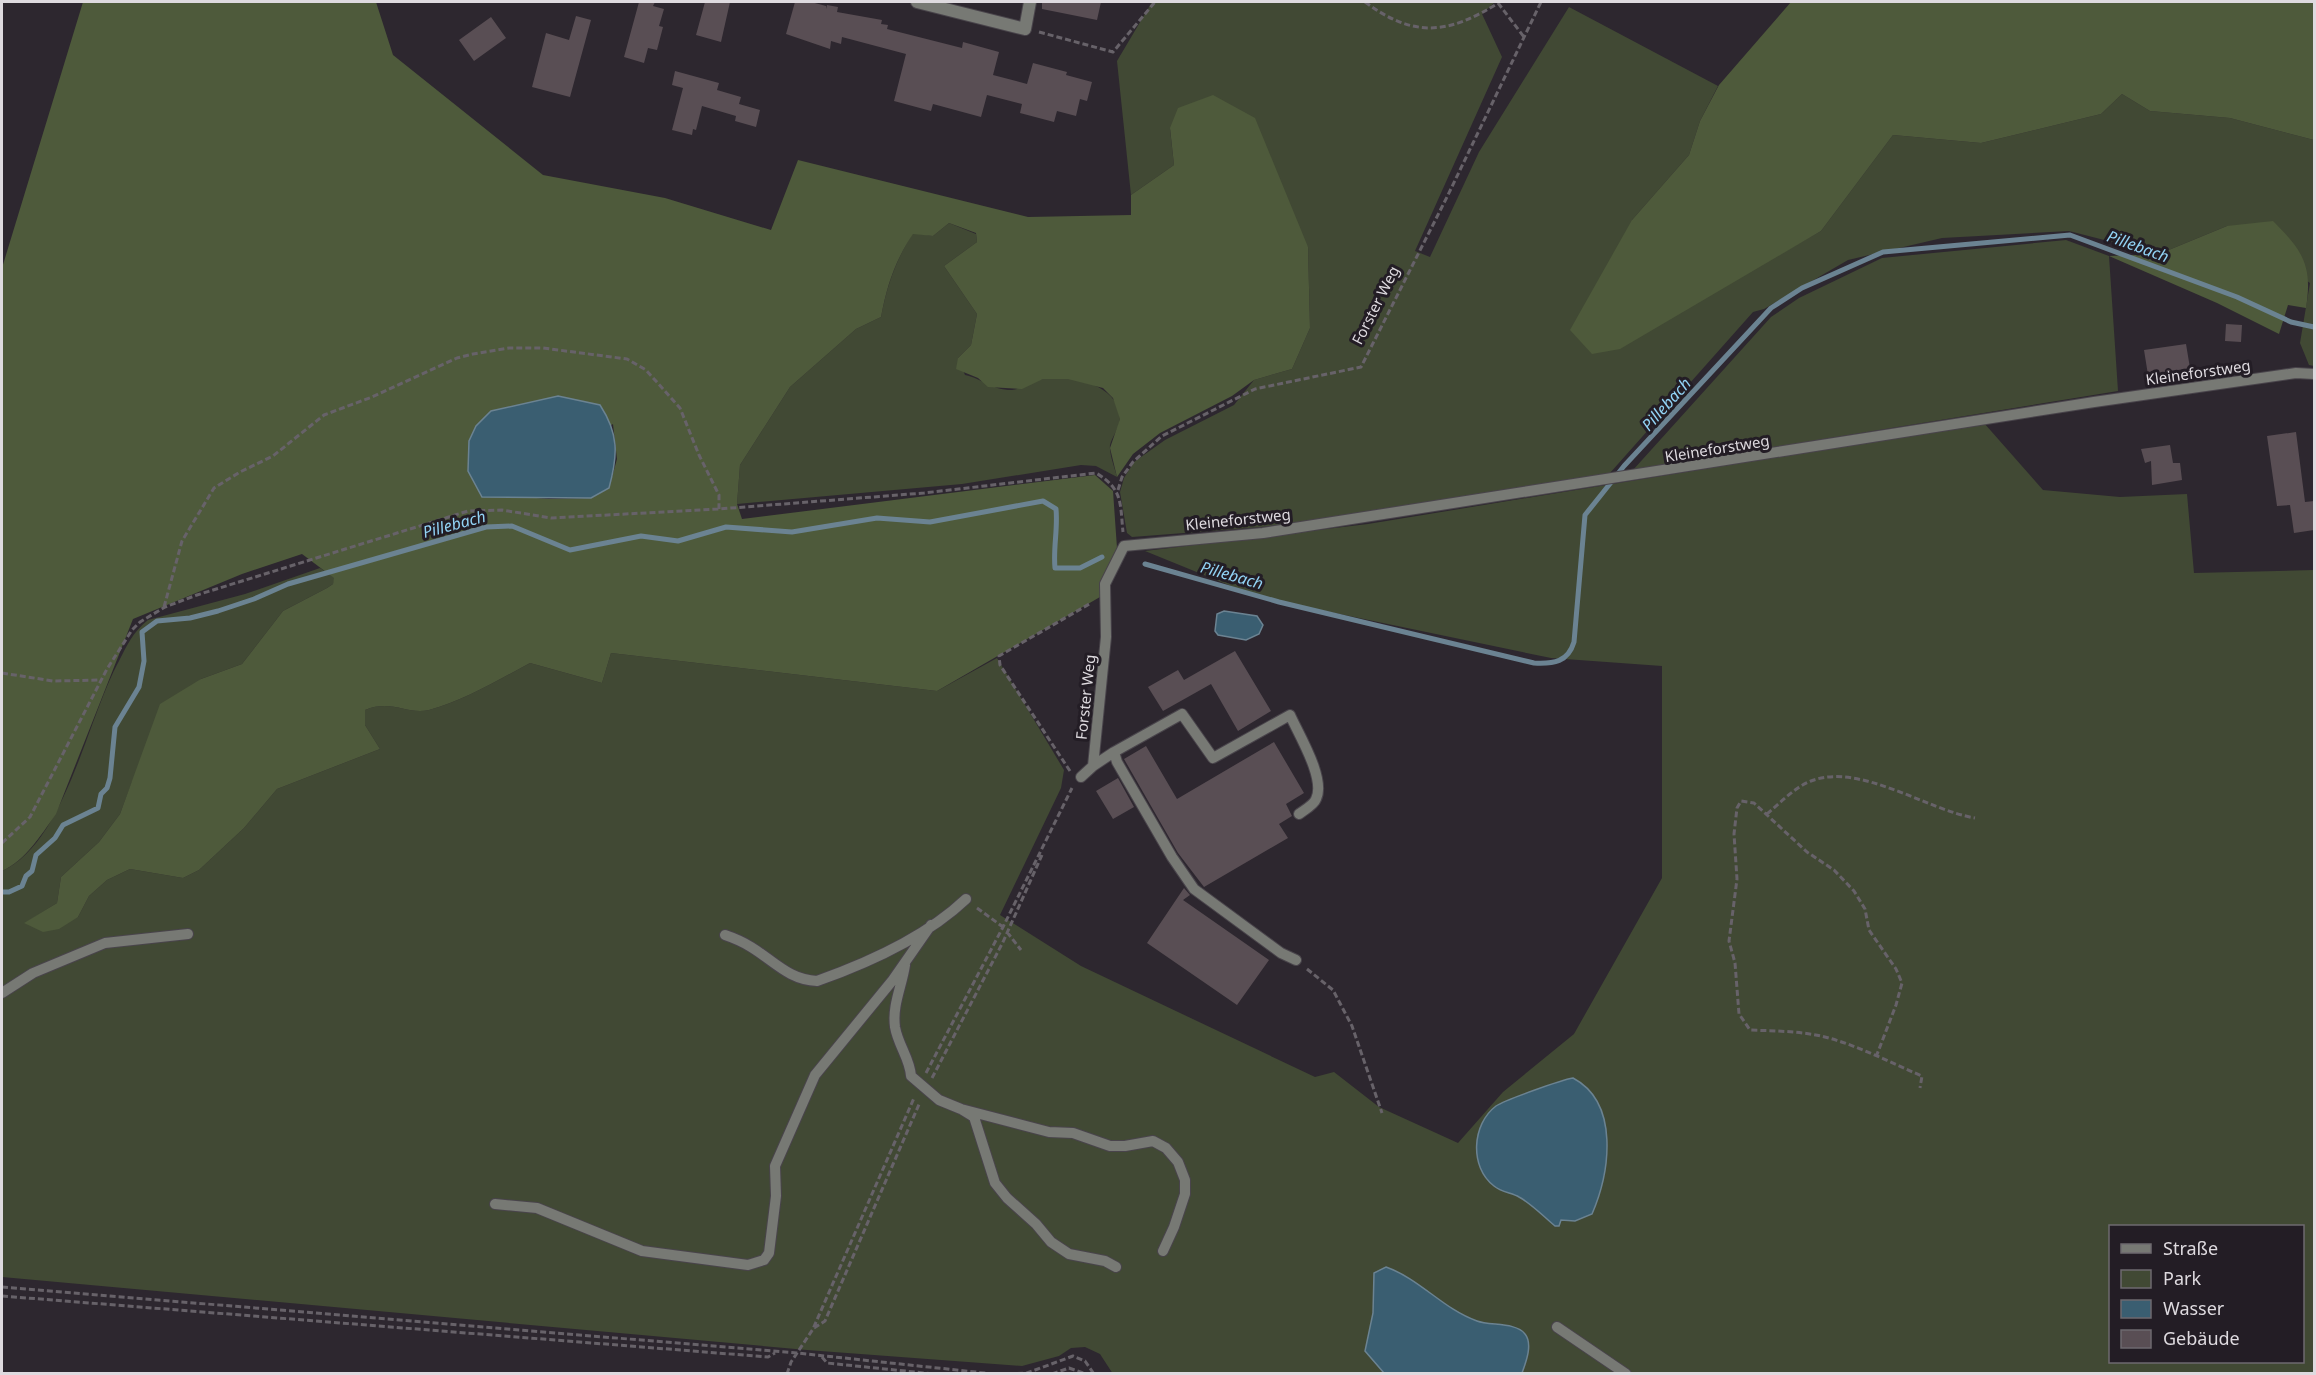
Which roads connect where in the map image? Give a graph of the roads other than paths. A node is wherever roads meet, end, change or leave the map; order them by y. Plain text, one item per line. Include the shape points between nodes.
1 (917, 2) edge
2 (1030, 2) edge
3 (2314, 374) edge
4 (1124, 546) joint
5 (1114, 752) junction
6 (1093, 766) junction
7 (1078, 779) road end
8 (1299, 814) dead end
9 (966, 899) road end
10 (931, 925) junction
11 (188, 934) dead end
12 (725, 935) dead end
13 (1296, 960) road end
14 (906, 961) junction
15 (2, 993) edge
16 (961, 1110) junction
17 (495, 1204) dead end
18 (1162, 1251) dead end
19 (1116, 1267) dead end
20 (1557, 1327) dead end
21 (1626, 1374) edge

1 - 2 street via 1025,29
3 - 4 lane, Kleineforstweg via 2296,373 2094,402 1263,533
4 - 6 lane, Forster Weg via 1106,584 1106,637
5 - 6 lane
5 - 8 lane via 1182,714 1213,758 1290,715 1319,789 1316,801
5 - 13 lane via 1172,858 1194,889 1281,954
6 - 7 lane
9 - 10 lane
10 - 12 lane via 912,939 817,981 801,980 751,946
10 - 14 lane
11 - 15 lane via 105,943 33,973
14 - 16 lane via 893,1008 895,1028 911,1064 911,1076 939,1100
14 - 17 lane via 815,1075 775,1166 773,1233 764,1260 748,1265 642,1251 537,1208
16 - 18 lane via 1110,1146 1153,1141 1166,1148 1178,1162 1185,1194
16 - 19 lane via 974,1117 996,1183 1020,1212 1069,1254
20 - 21 lane

